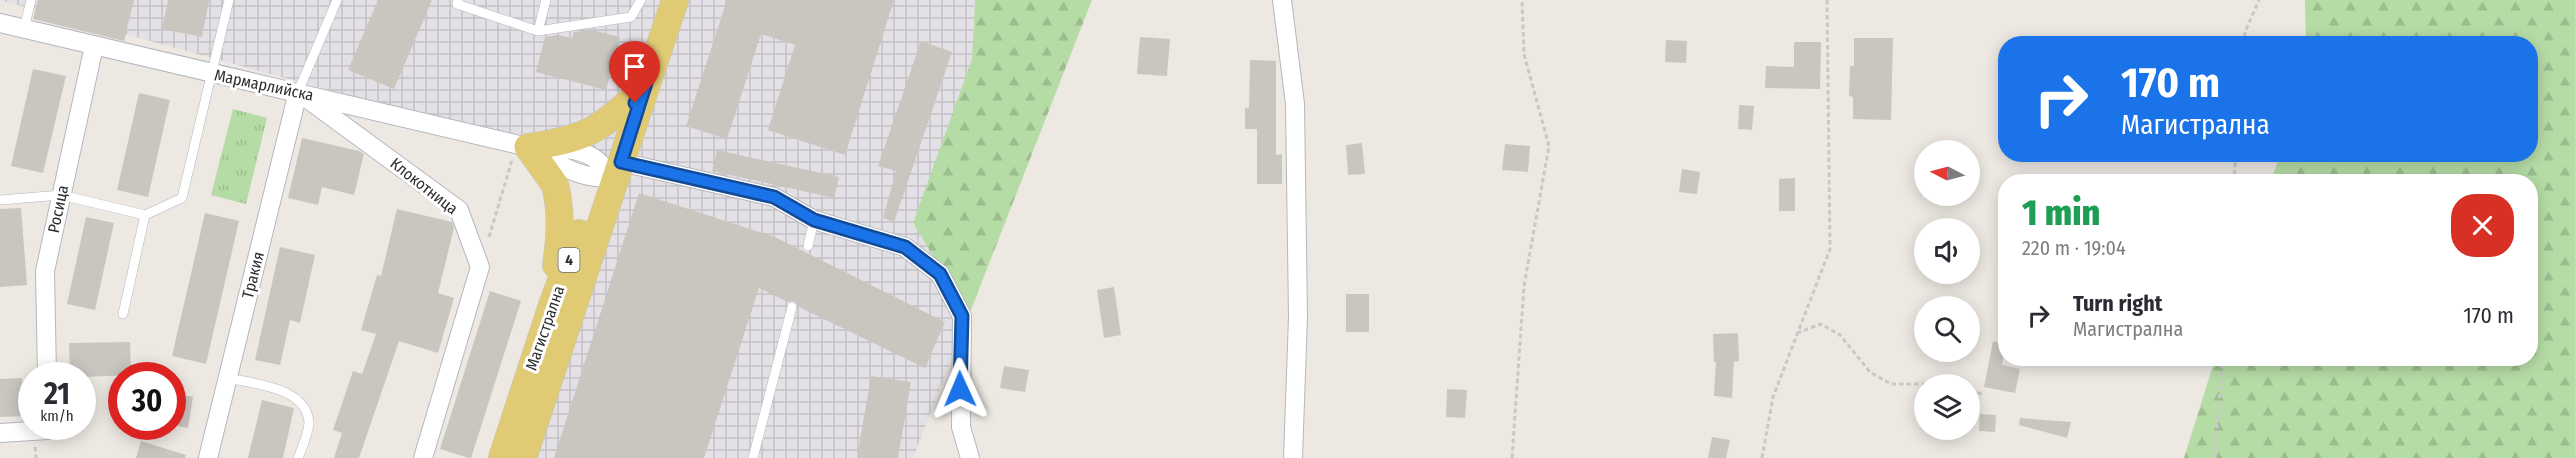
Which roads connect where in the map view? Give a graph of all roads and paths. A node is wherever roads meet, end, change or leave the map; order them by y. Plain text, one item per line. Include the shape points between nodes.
1 (31, 0) edge
2 (229, 0) edge
3 (338, 0) edge
4 (458, 0) edge
5 (546, 0) edge
6 (640, 0) edge
7 (1282, 0) edge
8 (1522, 0) edge
9 (1827, 0) edge
10 (2259, 0) edge
11 (670, 7) edge
12 (0, 23) edge
13 (24, 29) junction
14 (537, 31) junction
15 (2245, 36) edge
16 (94, 46) junction
17 (212, 74) junction
18 (646, 79) junction
19 (298, 92) junction
20 (522, 146) junction
21 (611, 175) junction
22 (61, 195) junction
23 (0, 200) edge
24 (146, 215) junction
25 (814, 220) junction
26 (808, 246) dead end
27 (480, 267) junction
28 (552, 305) junction
29 (792, 307) dead end
30 (123, 314) dead end
31 (1797, 333) junction
32 (47, 362) edge
33 (2221, 366) edge
34 (228, 378) junction
35 (1914, 384) edge
36 (1980, 393) edge
37 (1983, 394) dead end
38 (18, 432) edge
39 (0, 433) edge
40 (208, 458) edge
41 (298, 458) edge
42 (423, 458) edge
43 (502, 458) edge
44 (523, 458) edge
45 (753, 458) edge
46 (970, 458) edge
47 (1293, 458) edge
48 (1512, 458) edge
49 (1762, 458) edge
50 (2215, 458) edge

1 - 13 lane
2 - 17 lane
3 - 19 lane
4 - 14 lane via 457,4
5 - 14 lane
6 - 14 lane via 631,17
7 - 47 street via 1294,104 1298,317
8 - 48 path via 1524,54 1549,146 1524,286
9 - 31 path via 1830,249
10 - 15 path
11 - 18 main road, Магистрална / 4
12 - 13 street, Мармарлийска
13 - 16 street, Мармарлийска
16 - 17 street, Мармарлийска
16 - 22 street, Росица
17 - 19 street, Мармарлийска
17 - 24 lane via 182,198
18 - 20 main road via 604,123 584,135 568,141
18 - 21 main road, Магистрална / 4
19 - 20 street, Мармарлийска
19 - 27 street, Клокотница via 459,210
19 - 34 street, Тракия
20 - 21 street, Мармарлийска via 570,171 586,176
20 - 27 path
20 - 28 main road via 555,185 559,199 561,218
21 - 25 street, Мармарлийска via 774,197
21 - 28 main road, Магистрална / 4
21 - 44 main road, Магистрална / 4
22 - 23 lane
22 - 24 lane
22 - 32 street, Росица via 45,271
24 - 30 lane
25 - 26 lane
25 - 46 street, Мармарлийска via 905,247 940,274 962,316 961,427
27 - 42 street
28 - 43 main road, Магистрална / 4
29 - 45 lane
31 - 35 path via 1821,324 1840,335 1870,372 1891,384
31 - 49 path via 1773,397
33 - 50 path
34 - 40 street, Тракия
34 - 41 lane via 288,393 304,406 309,423
36 - 37 path
38 - 39 street

